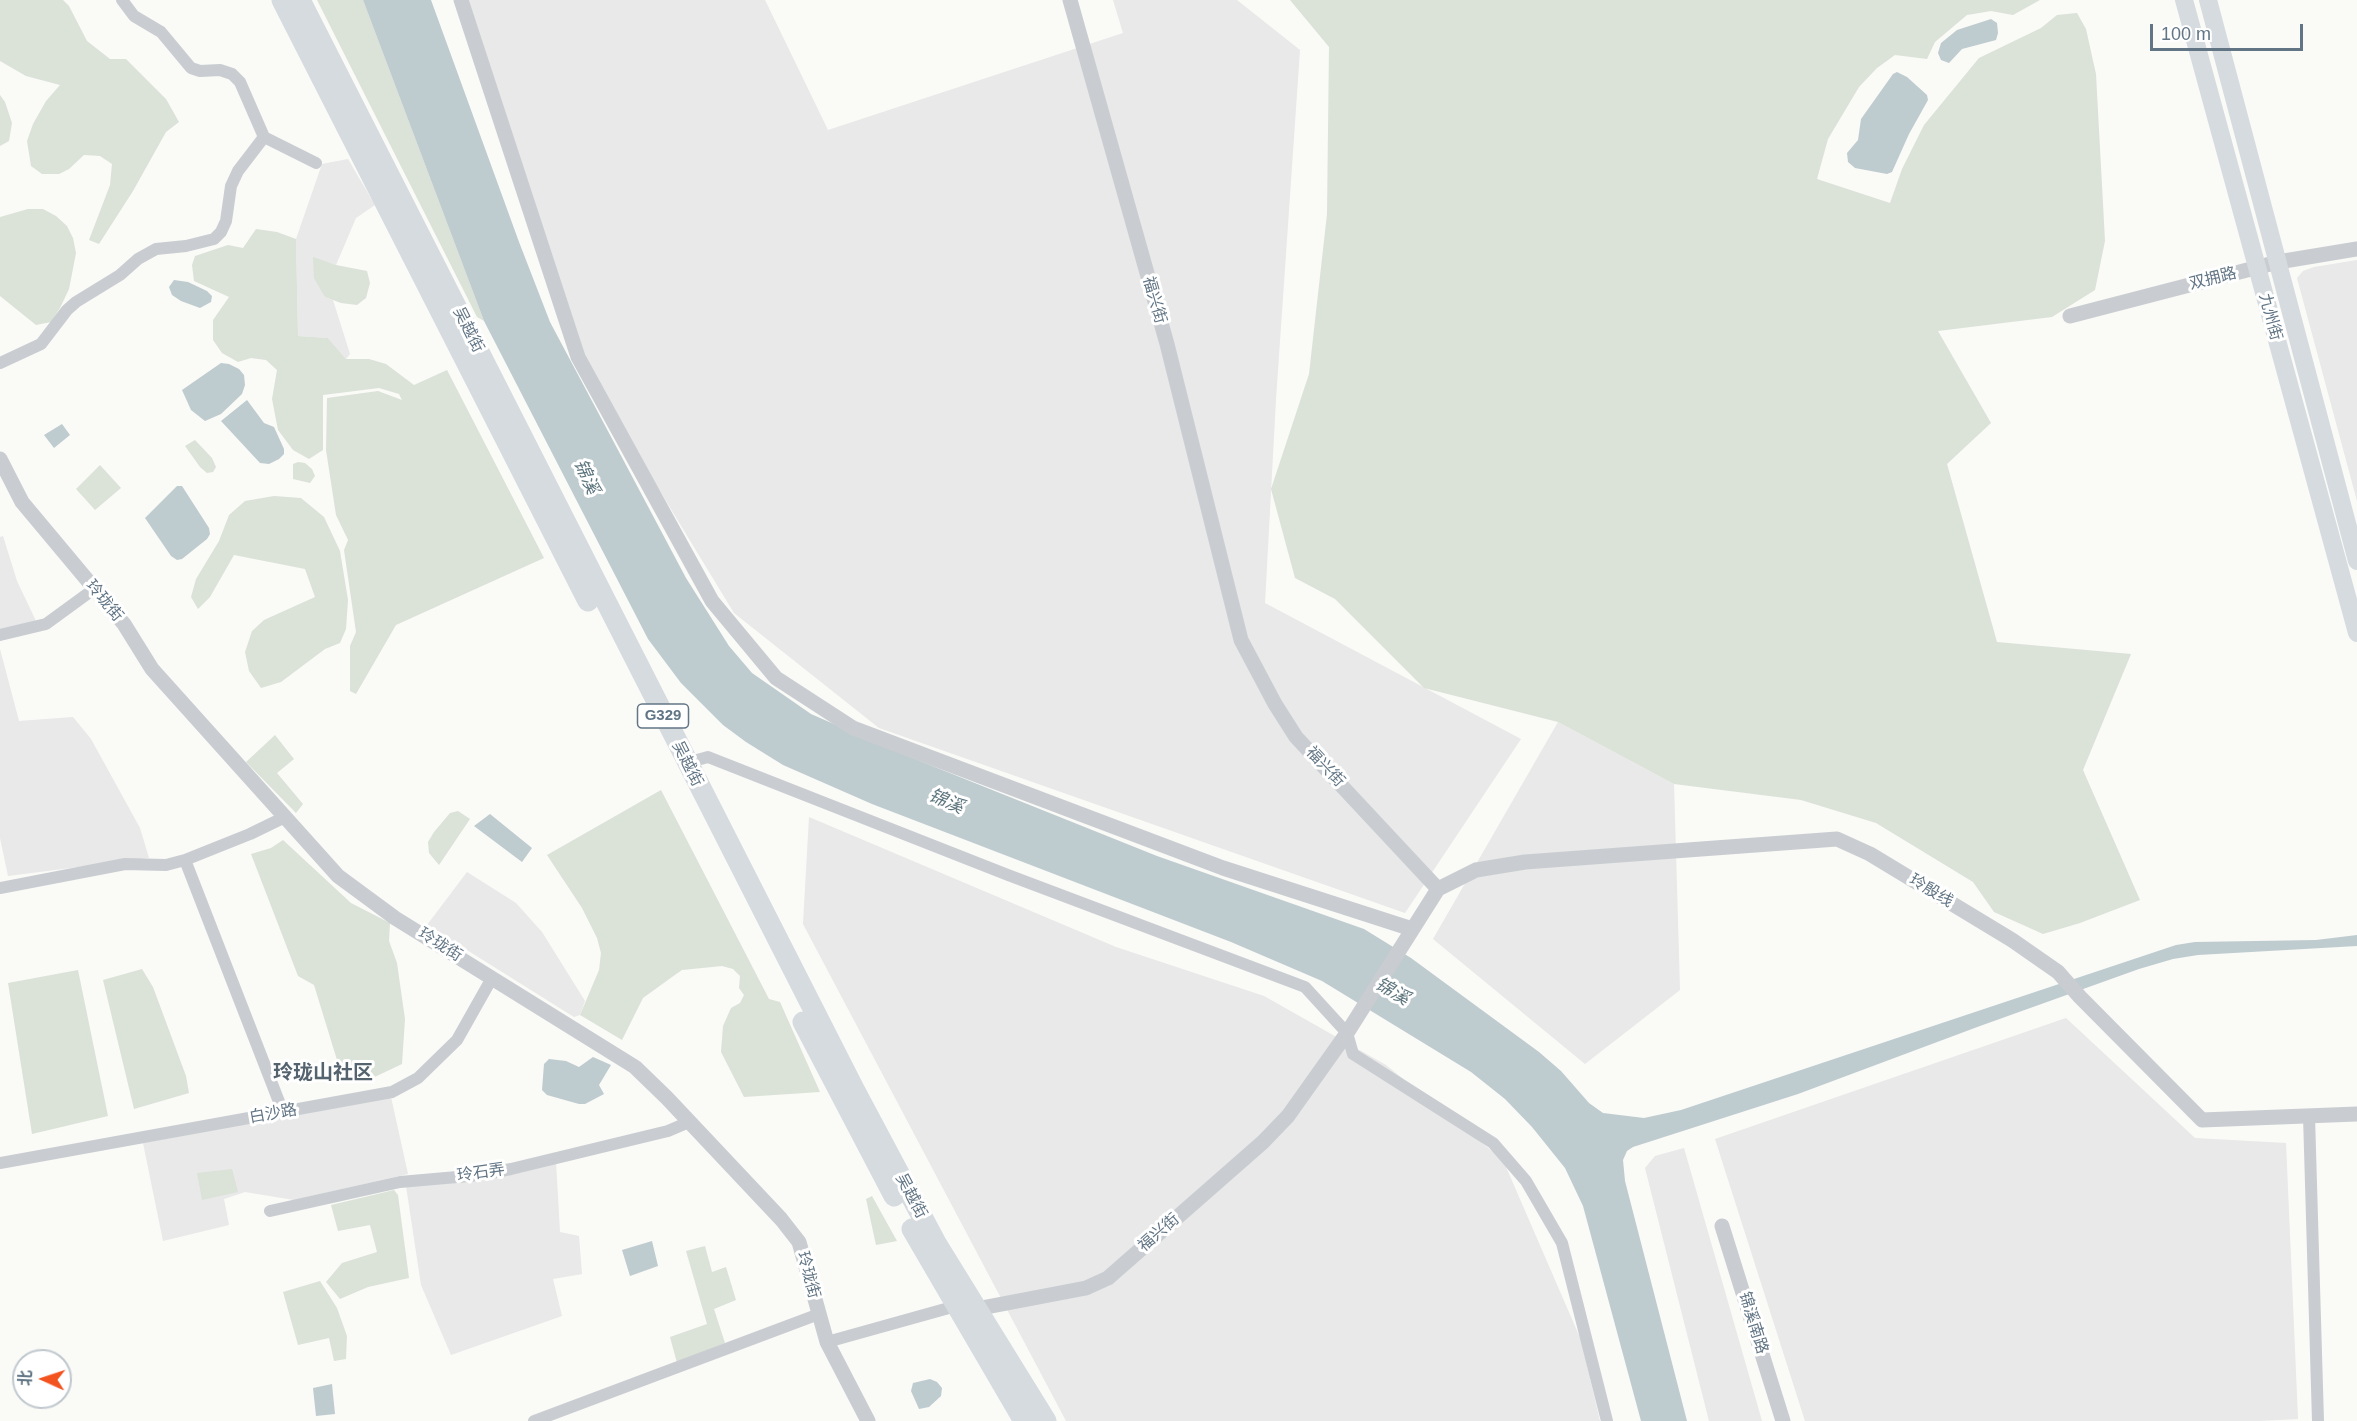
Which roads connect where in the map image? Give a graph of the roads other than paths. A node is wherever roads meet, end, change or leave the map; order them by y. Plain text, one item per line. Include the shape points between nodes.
1 (122, 0) edge
2 (282, 0) edge
3 (300, 0) edge
4 (460, 0) edge
5 (1070, 0) edge
6 (2184, 0) edge
7 (2208, 0) edge
8 (264, 136) junction
9 (316, 163) dead end
10 (2357, 249) edge
11 (2278, 262) junction
12 (2257, 268) junction
13 (2070, 315) dead end
14 (0, 363) edge
15 (0, 459) edge
16 (2357, 561) edge
17 (94, 589) junction
18 (2356, 625) edge
19 (0, 635) edge
20 (686, 764) junction
21 (285, 817) junction
22 (185, 860) junction
23 (0, 888) edge
24 (1438, 889) junction
25 (1412, 929) junction
26 (492, 978) junction
27 (1347, 1033) junction
28 (283, 1112) junction
29 (2357, 1114) edge
30 (2309, 1116) junction
31 (689, 1122) junction
32 (0, 1163) edge
33 (270, 1211) dead end
34 (1722, 1226) dead end
35 (966, 1307) junction
36 (819, 1314) junction
37 (827, 1342) junction
38 (534, 1421) edge
39 (868, 1421) edge
40 (1024, 1421) edge
41 (1046, 1421) edge
42 (1607, 1421) edge
43 (1783, 1421) edge
44 (2318, 1421) edge

1 - 8 street via 134,16 161,32 191,68 220,70 240,81
2 - 35 highway, 吴越街 / G329 via 840,1096
3 - 20 highway, 吴越街 / G329
4 - 25 street via 578,357 712,601 776,678 853,728 1223,868
5 - 24 street, 福兴街 via 1167,344 1241,640 1296,737
6 - 12 main road, 九州街
7 - 11 main road, 九州街
8 - 9 street
8 - 14 street via 238,171 231,186 226,221 214,239 156,249 138,259 76,302 41,344
10 - 11 street, 双拥路
11 - 12 street, 双拥路
11 - 16 main road, 九州街
12 - 13 street, 双拥路
12 - 18 main road, 九州街
15 - 17 street, 玲珑街 via 22,502
17 - 19 street via 45,624
17 - 21 street, 玲珑街 via 124,624 152,669
20 - 27 street via 708,757 1305,987
20 - 35 highway, 吴越街 / G329
21 - 22 street
21 - 26 street, 玲珑街 via 338,876 395,918
22 - 23 street via 166,865 125,864
22 - 28 street
24 - 25 street, 福兴街
24 - 30 street, 玲殷线 via 1476,870 1525,862 1837,839 1870,854 2002,933 2058,972 2202,1120
25 - 27 street, 福兴街
26 - 28 street, 白沙路 via 457,1040 418,1078 392,1092
26 - 31 street, 玲珑街 via 635,1067
27 - 35 street, 福兴街 via 1288,1116 1263,1142 1108,1278 1086,1288
27 - 42 street via 1353,1054 1493,1143 1526,1181 1562,1243
28 - 32 street, 白沙路
29 - 30 street, 玲殷线
30 - 44 street
31 - 33 street, 玲石弄 via 668,1131 511,1169 400,1182
31 - 36 street, 玲珑街 via 799,1242
34 - 43 street, 锦溪南路
35 - 37 street
35 - 40 highway, 吴越街 / G329
35 - 41 highway, 吴越街 / G329
36 - 37 street, 玲珑街
36 - 38 street
37 - 39 street, 玲珑街

